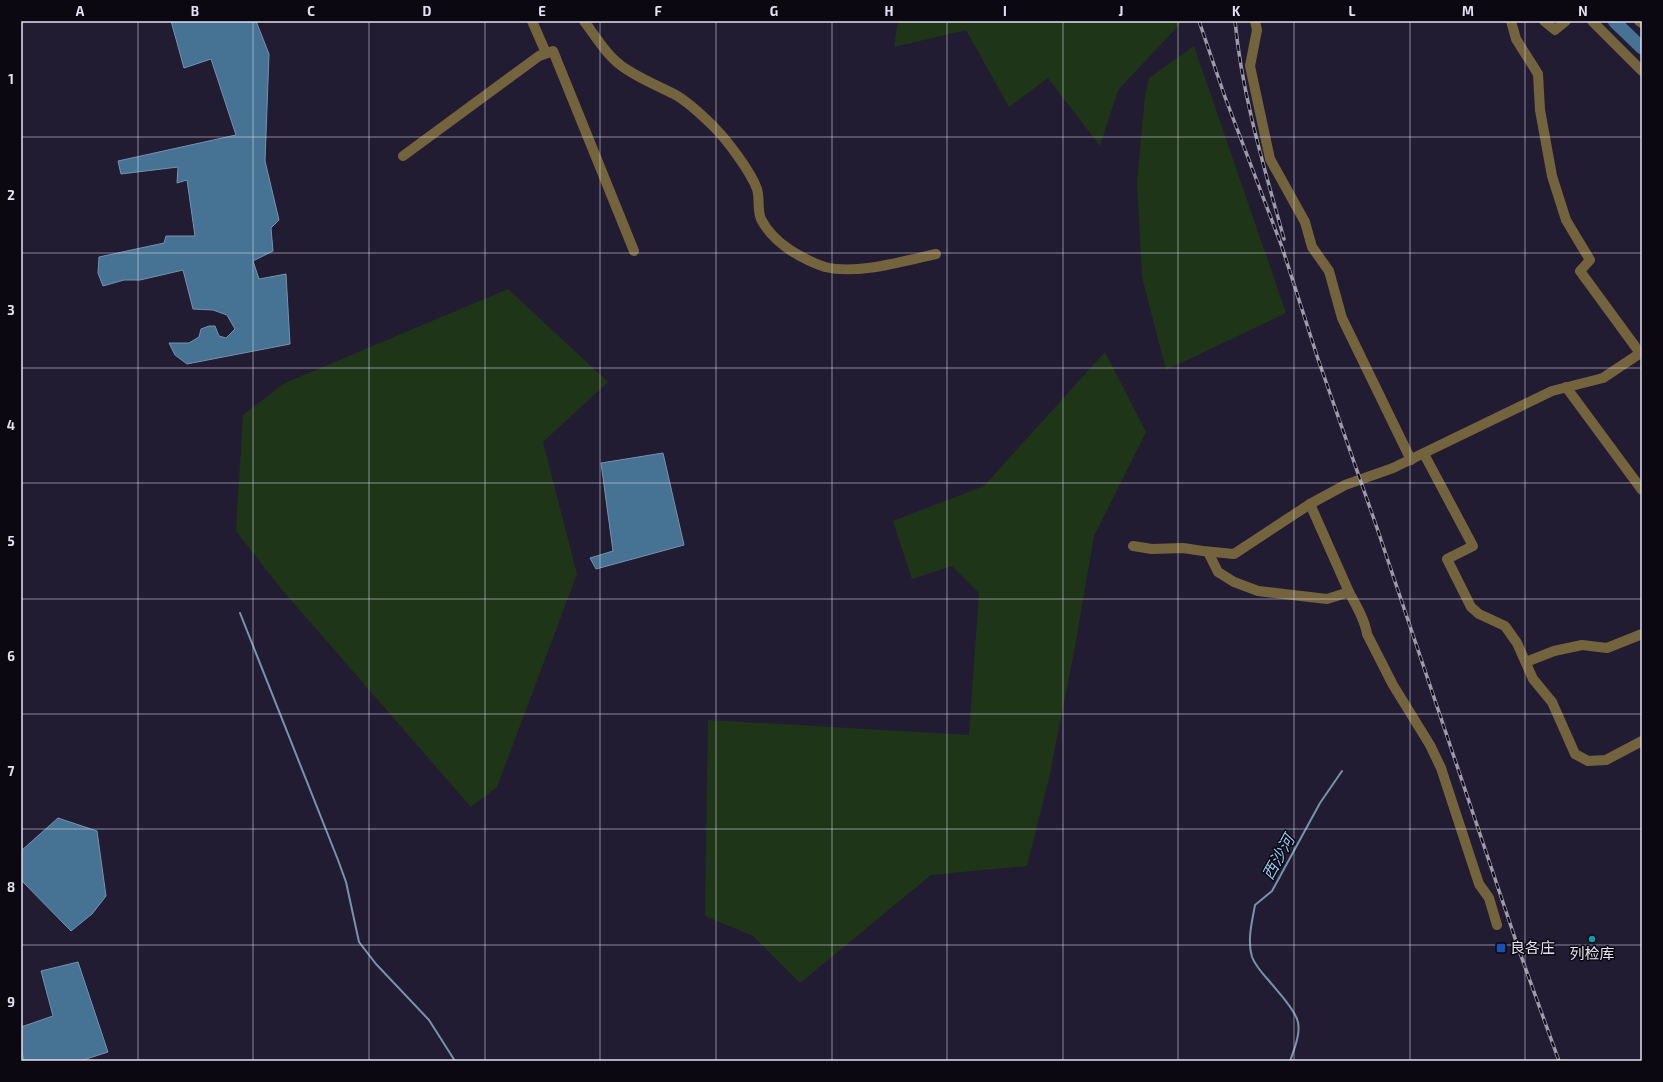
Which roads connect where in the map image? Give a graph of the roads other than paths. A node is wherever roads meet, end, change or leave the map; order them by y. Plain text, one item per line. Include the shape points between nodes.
1 (532, 21) edge
2 (584, 21) edge
3 (1255, 21) edge
4 (1511, 21) edge
5 (1544, 21) edge
6 (1566, 21) edge
7 (1592, 21) edge
8 (1640, 21) edge
9 (1642, 24) edge
10 (546, 53) junction
11 (1642, 71) edge
12 (402, 156) dead end
13 (634, 251) dead end
14 (936, 254) dead end
15 (1641, 353) edge
16 (1566, 387) junction
17 (1424, 454) junction
18 (1411, 460) junction
19 (1642, 490) edge
20 (1310, 504) junction
21 (1133, 546) dead end
22 (1208, 552) junction
23 (1348, 592) junction
24 (1642, 634) edge
25 (1526, 662) junction
26 (1642, 741) edge
27 (1497, 925) dead end

1 - 10 street
2 - 14 street via 624,68 676,95 714,127 730,145 757,189 760,217 767,230 801,257 826,267 848,270
3 - 18 street via 1257,30 1250,66 1270,159 1305,222 1312,247 1329,272 1342,318
4 - 15 street via 1516,39 1538,74 1540,110 1552,176 1566,220 1590,260 1580,271
5 - 6 street via 1555,30
7 - 11 street
8 - 9 street
10 - 12 street
10 - 13 street via 553,50
15 - 16 street via 1603,378
16 - 17 street via 1552,391
16 - 19 street
17 - 18 street
17 - 25 street via 1473,546 1446,559 1471,607 1479,614 1505,626
18 - 20 street via 1344,486
20 - 22 street via 1234,554
20 - 23 street
21 - 22 street via 1152,550 1183,548
22 - 23 street via 1218,572 1234,582 1258,591 1327,599
23 - 27 street via 1393,685 1441,768 1479,884 1489,898
24 - 25 street via 1608,648 1582,644
25 - 26 street via 1533,679 1552,702 1575,754 1588,761 1606,760

